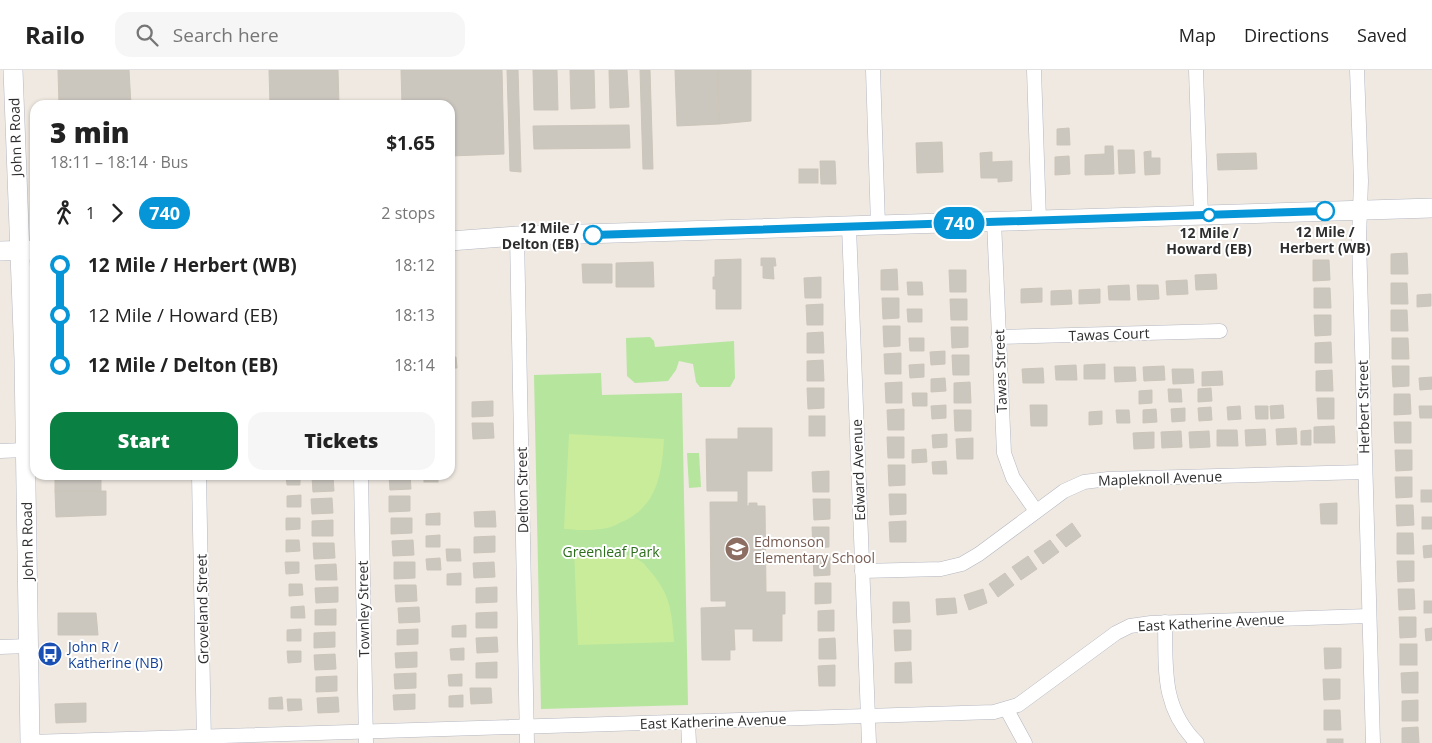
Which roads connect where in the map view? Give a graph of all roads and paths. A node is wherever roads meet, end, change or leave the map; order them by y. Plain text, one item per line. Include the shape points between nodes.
1 (13, 70) edge
2 (873, 70) edge
3 (1034, 70) edge
4 (1196, 70) edge
5 (1357, 70) edge
6 (1432, 208) edge
7 (1360, 210) junction
8 (1201, 216) junction
9 (1039, 220) junction
10 (994, 221) junction
11 (878, 225) junction
12 (849, 227) junction
13 (517, 236) junction
14 (455, 240) edge
15 (27, 250) edge
16 (0, 251) edge
17 (1220, 331) dead end
18 (998, 337) junction
19 (25, 450) junction
20 (0, 451) edge
21 (1365, 472) junction
22 (199, 480) edge
23 (361, 480) edge
24 (1036, 511) junction
25 (862, 571) junction
26 (1369, 616) junction
27 (1165, 622) junction
28 (28, 646) junction
29 (0, 647) edge
30 (1006, 710) junction
31 (868, 716) junction
32 (688, 722) junction
33 (527, 726) junction
34 (366, 737) edge
35 (204, 740) edge
36 (30, 743) edge
37 (527, 743) edge
38 (689, 743) edge
39 (869, 743) edge
40 (1025, 743) edge
41 (1197, 743) edge
42 (1373, 743) edge

1 - 15 main road, John R Road
2 - 11 street
3 - 9 street
4 - 8 street
5 - 7 street, Herbert Street
6 - 7 main road
7 - 8 main road
7 - 21 street, Herbert Street
8 - 9 main road
9 - 10 main road
10 - 11 main road
10 - 18 street, Tawas Street
11 - 12 main road
12 - 13 main road
12 - 25 street, Edward Avenue
13 - 14 main road
13 - 33 street, Delton Street
15 - 16 main road
15 - 19 main road, John R Road via 22,286
17 - 18 street, Tawas Court
18 - 24 street, Tawas Street via 1004,452 1013,478
19 - 20 street
19 - 28 main road, John R Road
21 - 24 street, Mapleknoll Avenue via 1094,480 1074,485
21 - 26 street, Herbert Street
22 - 35 street, Groveland Street
23 - 34 street, Townley Street
24 - 25 street, Mapleknoll Avenue via 979,554 954,567
25 - 31 street, Edward Avenue
26 - 27 street, East Katherine Avenue
26 - 42 street, Herbert Street
27 - 30 street, East Katherine Avenue via 1130,626 1116,633 1018,705
27 - 41 street via 1168,693 1179,722
28 - 29 street
28 - 36 main road, John R Road
30 - 31 street, East Katherine Avenue
30 - 40 street
31 - 32 street, East Katherine Avenue
31 - 39 street, Edward Avenue
32 - 33 street, East Katherine Avenue
32 - 38 street
33 - 34 street, East Katherine Avenue
33 - 37 street, Delton Street
34 - 35 street, East Katherine Avenue
35 - 36 street, East Katherine Avenue

